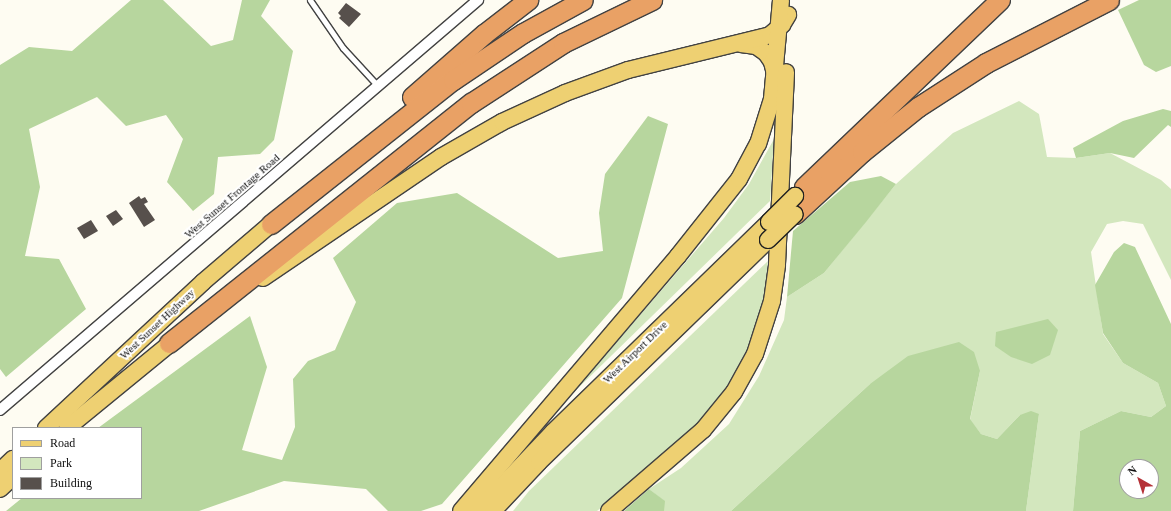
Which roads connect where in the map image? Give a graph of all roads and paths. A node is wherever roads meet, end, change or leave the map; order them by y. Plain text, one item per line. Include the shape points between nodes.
1 (310, 0) edge
2 (478, 0) edge
3 (528, 0) edge
4 (583, 0) edge
5 (652, 0) edge
6 (781, 0) edge
7 (1000, 0) edge
8 (1109, 0) edge
9 (785, 15) edge
10 (731, 44) junction
11 (776, 77) junction
12 (378, 86) junction
13 (795, 205) junction
14 (271, 224) junction
15 (169, 343) junction
16 (0, 410) edge
17 (47, 427) edge
18 (68, 427) edge
19 (12, 460) edge
20 (0, 471) edge
21 (12, 478) edge
22 (0, 489) edge
23 (461, 511) edge
24 (478, 511) edge
25 (493, 511) edge
26 (609, 511) edge

1 - 12 lane via 343,48
2 - 12 street, West Sunset Frontage Road
3 - 14 highway via 484,34
4 - 14 highway via 523,33 453,80
5 - 15 highway via 563,43 471,104
6 - 9 main road
7 - 13 highway
8 - 13 highway via 986,63 918,107
9 - 10 main road, West Sunset Highway via 766,36
9 - 11 main road
9 - 26 main road via 777,264 772,301 755,354 734,392 703,430
10 - 11 main road via 746,44 760,49 772,62
10 - 15 main road, West Sunset Highway via 615,74 565,93 502,122 435,161
11 - 23 main road via 770,109 758,144 723,203
12 - 16 street, West Sunset Frontage Road
13 - 24 main road, West Airport Drive, bridge via 769,222 553,432
13 - 25 main road, West Airport Drive, bridge via 768,240 550,452
14 - 17 main road, West Sunset Highway via 203,282
15 - 18 main road, West Sunset Highway
19 - 20 main road
21 - 22 main road

